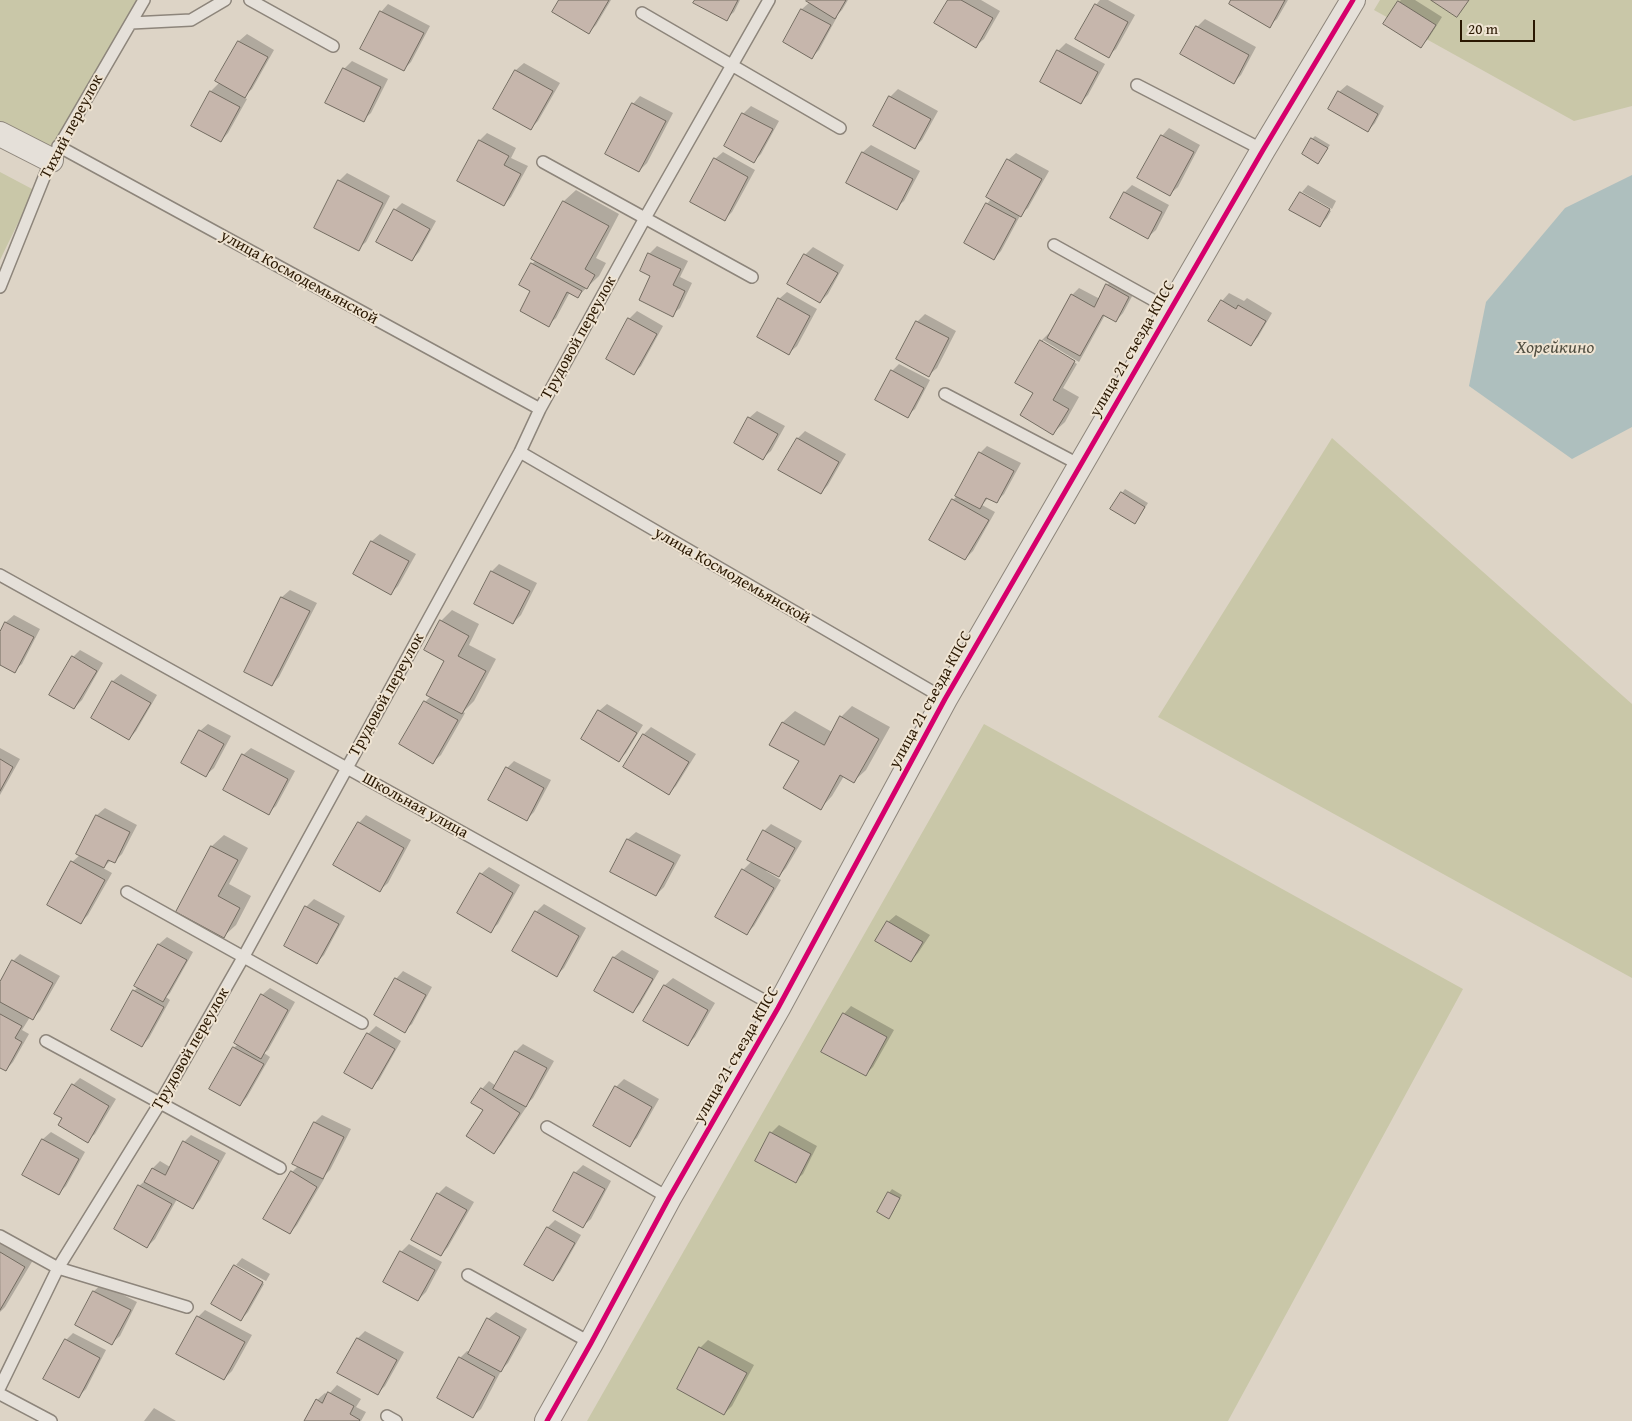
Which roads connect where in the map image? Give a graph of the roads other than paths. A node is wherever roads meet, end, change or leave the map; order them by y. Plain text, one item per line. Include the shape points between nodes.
1 (144, 0) edge
2 (225, 0) edge
3 (250, 0) edge
4 (769, 0) edge
5 (1353, 0) edge
6 (642, 13) dead end
7 (131, 23) junction
8 (334, 46) dead end
9 (732, 65) junction
10 (1137, 86) dead end
11 (840, 128) dead end
12 (0, 134) edge
13 (1263, 150) junction
14 (55, 153) junction
15 (543, 162) dead end
16 (645, 218) junction
17 (1054, 245) dead end
18 (752, 278) dead end
19 (0, 287) edge
20 (1171, 310) junction
21 (945, 394) dead end
22 (540, 409) junction
23 (520, 452) junction
24 (1080, 465) junction
25 (0, 575) edge
26 (945, 699) junction
27 (347, 768) junction
28 (127, 892) dead end
29 (244, 956) junction
30 (778, 1008) junction
31 (362, 1023) dead end
32 (46, 1041) dead end
33 (160, 1103) junction
34 (547, 1127) dead end
35 (280, 1168) dead end
36 (669, 1198) junction
37 (0, 1236) edge
38 (58, 1268) junction
39 (468, 1275) dead end
40 (187, 1306) dead end
41 (591, 1343) junction
42 (0, 1387) edge
43 (0, 1394) edge
44 (51, 1421) edge
45 (546, 1421) edge

1 - 7 lane, Тихий переулок
2 - 7 lane via 191,20
3 - 8 lane
4 - 9 lane, Трудовой переулок
5 - 13 street, улица 21 съезда КПСС
6 - 9 lane
7 - 14 lane, Тихий переулок
9 - 11 lane
9 - 16 lane, Трудовой переулок
10 - 13 lane
12 - 14 street, улица Космодемьянской
13 - 20 street, улица 21 съезда КПСС
14 - 19 lane, Тихий переулок
14 - 22 lane, улица Космодемьянской
15 - 16 lane
16 - 18 lane
16 - 22 lane, Трудовой переулок
17 - 20 lane
20 - 24 street, улица 21 съезда КПСС
21 - 24 lane
22 - 23 lane, Трудовой переулок
23 - 26 lane, улица Космодемьянской
23 - 27 lane, Трудовой переулок
24 - 26 street, улица 21 съезда КПСС
25 - 27 lane, Школьная улица
26 - 30 street, улица 21 съезда КПСС
27 - 29 lane, Трудовой переулок
27 - 30 lane, Школьная улица
28 - 29 lane
29 - 31 lane
29 - 33 lane, Трудовой переулок
30 - 36 street, улица 21 съезда КПСС
32 - 33 lane
33 - 35 lane
33 - 38 lane, Трудовой переулок
34 - 36 lane
36 - 41 street, улица 21 съезда КПСС
37 - 38 lane
38 - 40 lane
38 - 42 lane, Трудовой переулок
39 - 41 lane
41 - 45 street, улица 21 съезда КПСС
43 - 44 lane

